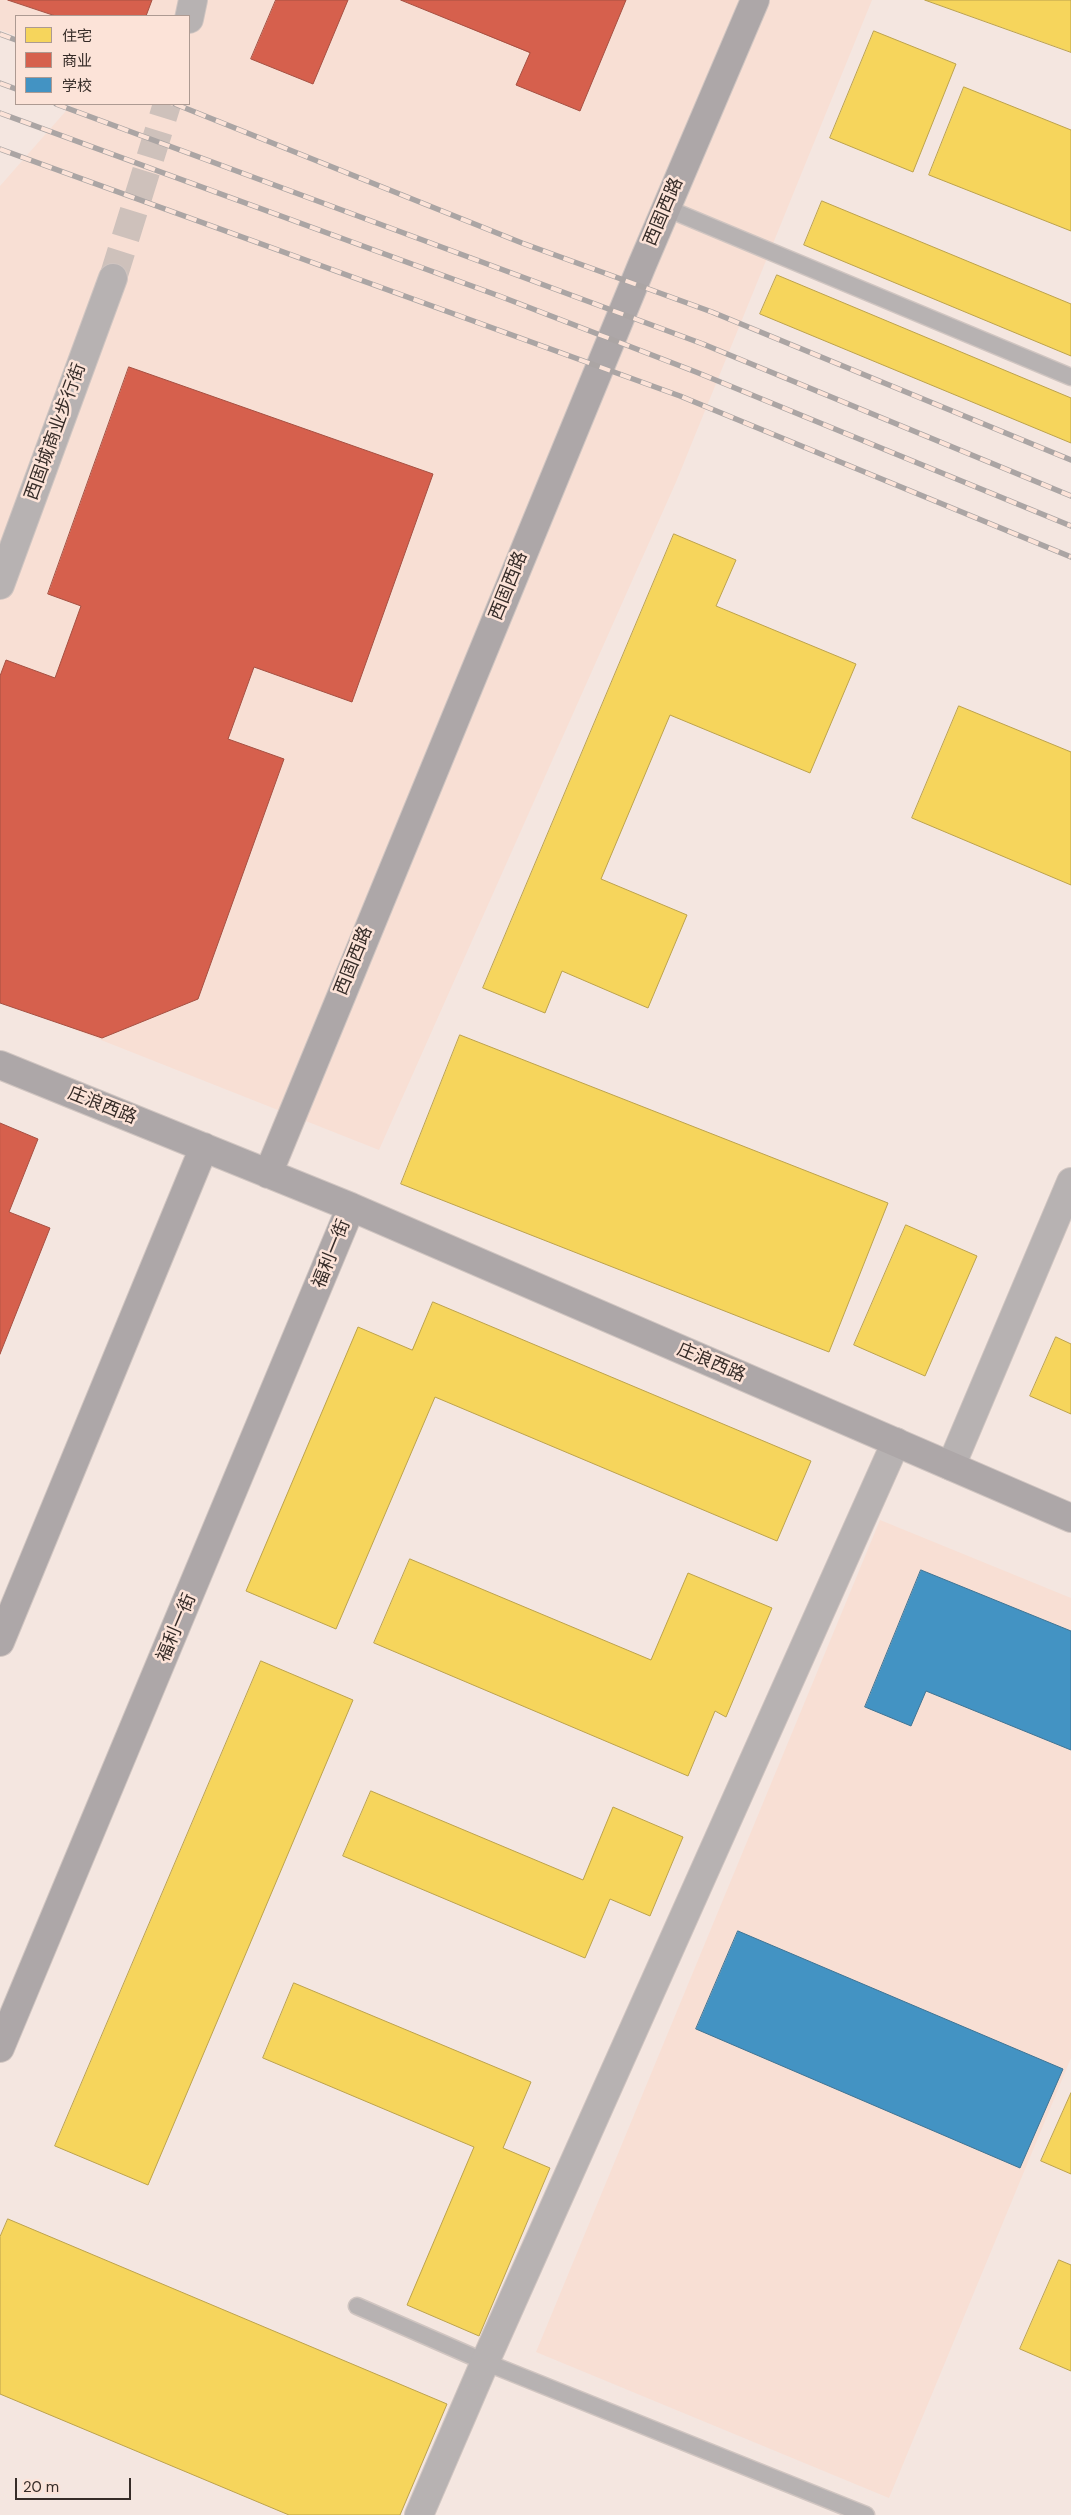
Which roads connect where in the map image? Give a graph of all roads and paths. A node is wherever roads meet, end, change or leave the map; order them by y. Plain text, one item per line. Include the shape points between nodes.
1 (193, 0) edge
2 (755, 0) edge
3 (190, 15) edge
4 (666, 208) junction
5 (113, 278) tunnel mouth
6 (1071, 377) edge
7 (0, 586) edge
8 (0, 1065) edge
9 (204, 1147) junction
10 (268, 1174) junction
11 (1071, 1182) edge
12 (351, 1207) junction
13 (896, 1442) junction
14 (951, 1466) junction
15 (1071, 1518) edge
16 (0, 1642) edge
17 (0, 2048) edge
18 (357, 2306) dead end
19 (485, 2362) junction
20 (419, 2515) edge
21 (866, 2515) edge

1 - 3 street
2 - 4 main road, 西固西路
4 - 6 lane
4 - 10 main road, 西固西路
5 - 7 street, 西固城商业步行街
8 - 9 main road, 庄浪西路
9 - 10 main road, 庄浪西路
9 - 16 main road
10 - 12 main road, 庄浪西路
11 - 14 street
12 - 13 main road, 庄浪西路
12 - 17 main road, 福利一街
13 - 14 main road, 庄浪西路
13 - 19 street
14 - 15 main road, 庄浪西路
18 - 19 lane
19 - 20 street
19 - 21 lane

